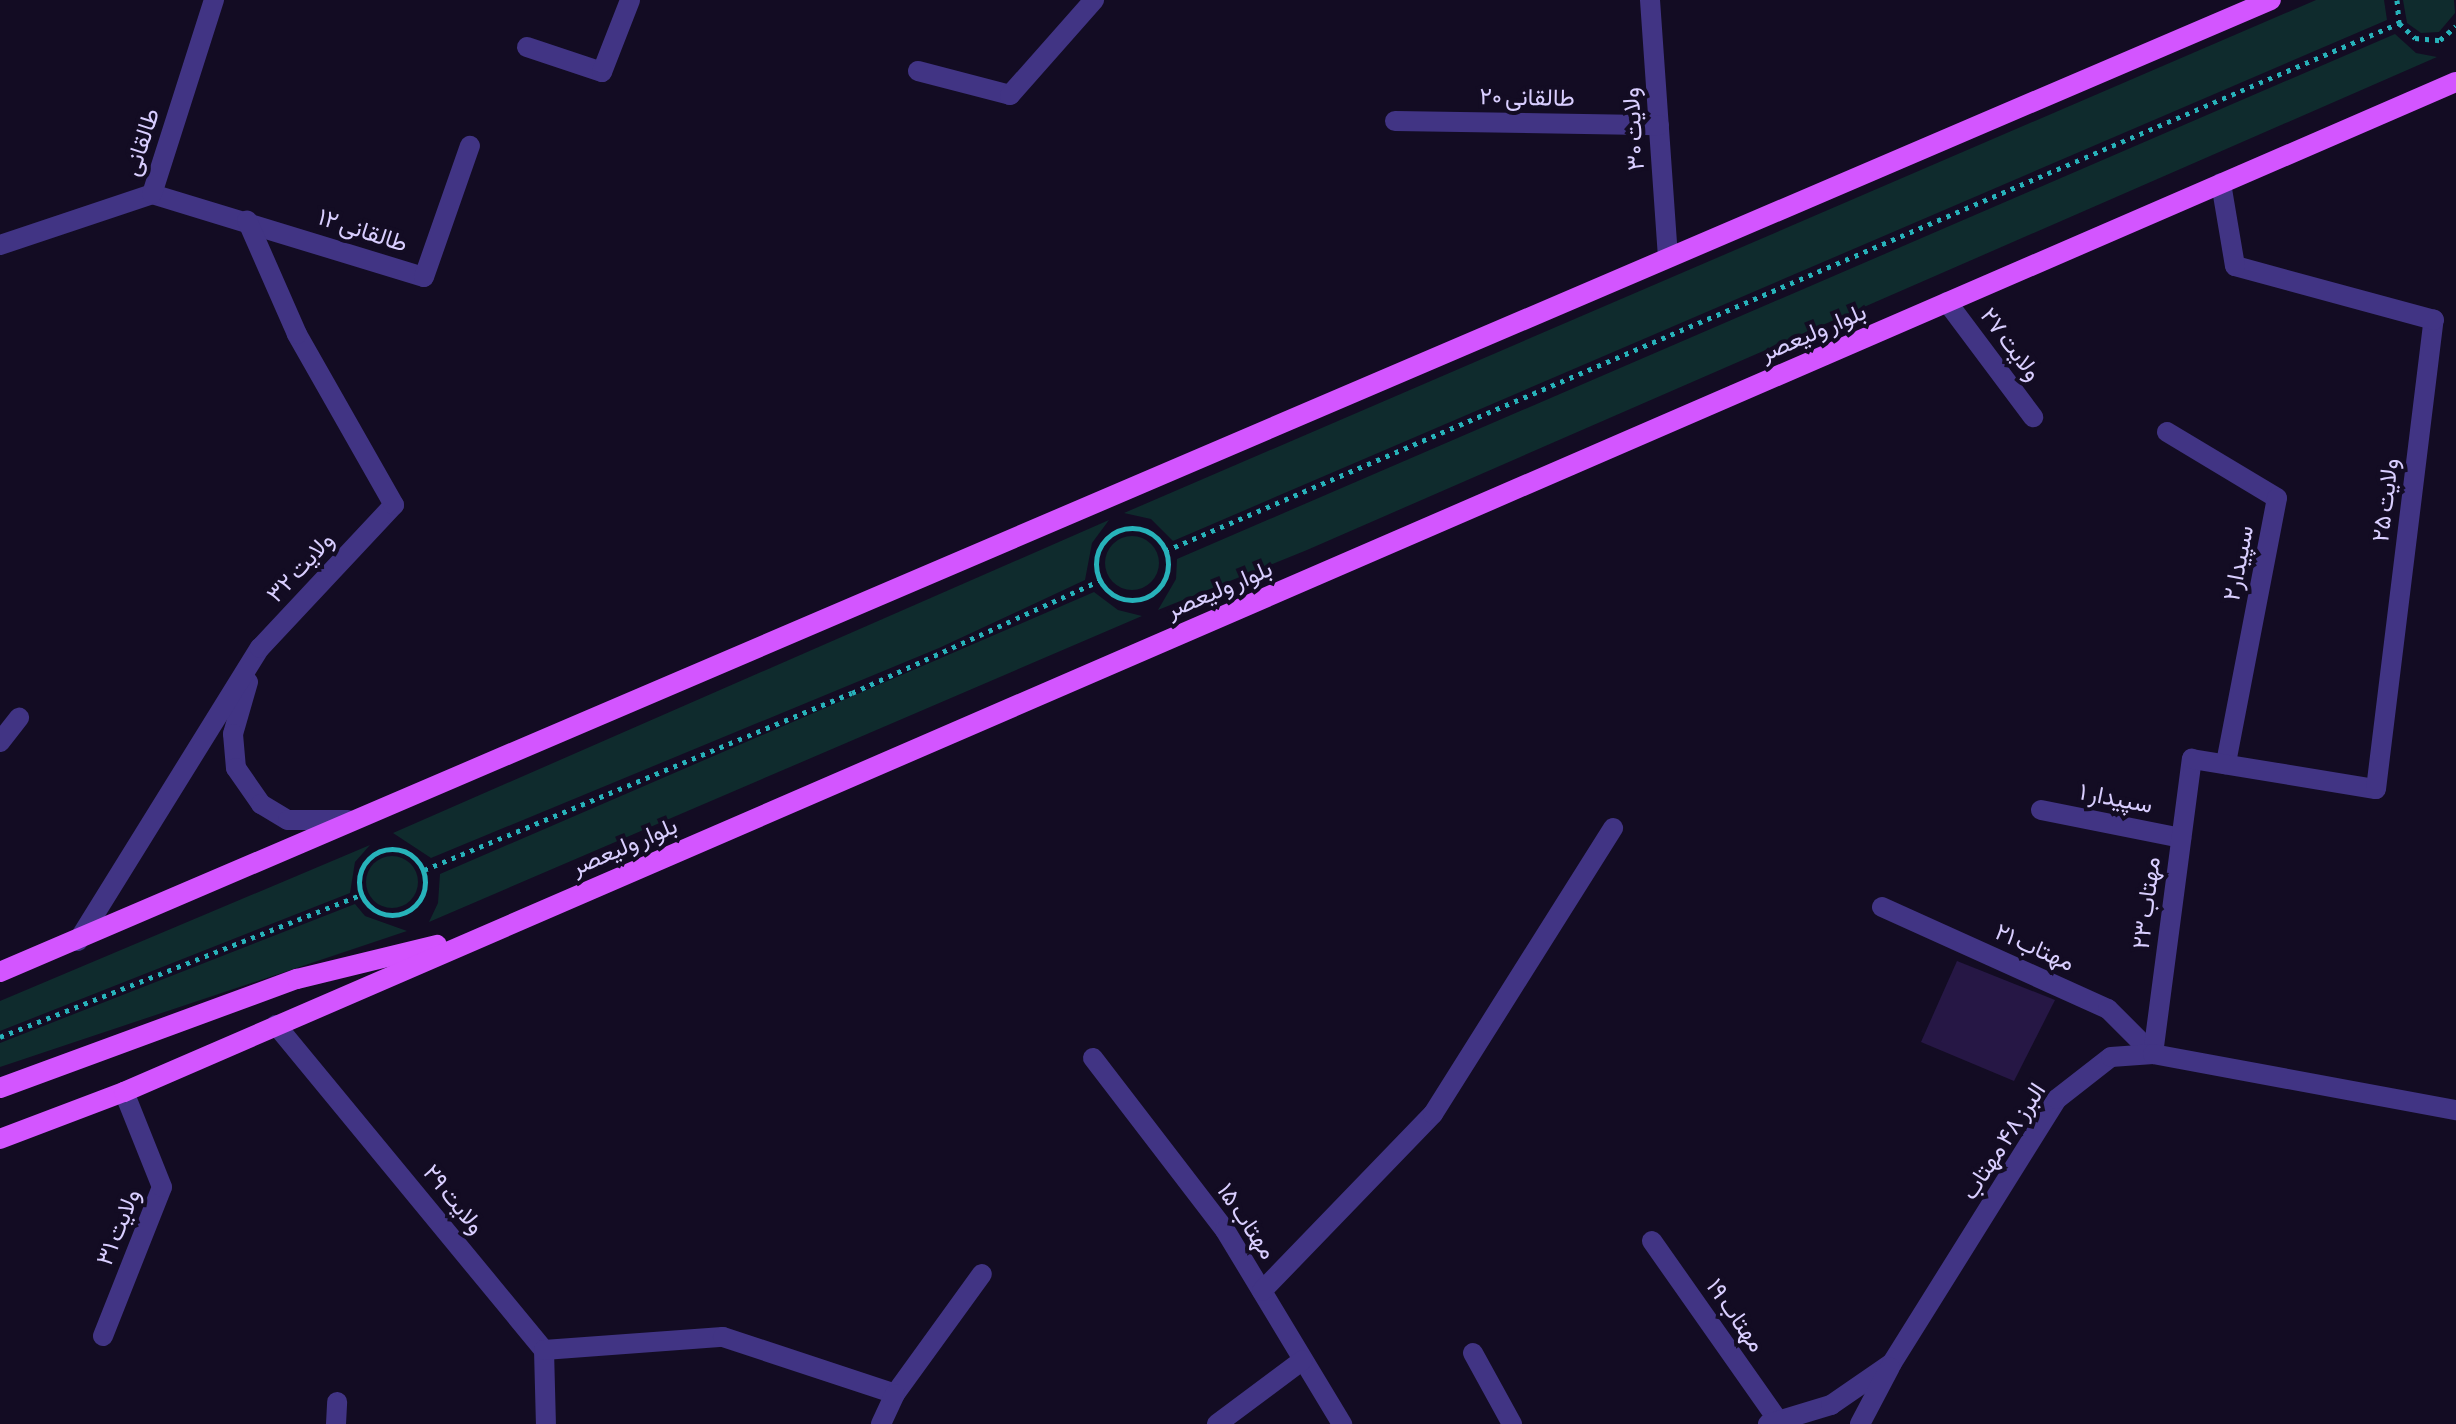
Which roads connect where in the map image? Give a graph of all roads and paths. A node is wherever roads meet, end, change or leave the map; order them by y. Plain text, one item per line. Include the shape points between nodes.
1 (214, 0) edge
2 (630, 0) edge
3 (1650, 0) edge
4 (2271, 0) edge
5 (2397, 0) edge
6 (1092, 1) edge
7 (2399, 23) junction
8 (2456, 26) edge
9 (527, 47) dead end
10 (918, 71) dead end
11 (2456, 82) edge
12 (1395, 121) dead end
13 (1659, 125) junction
14 (470, 146) dead end
15 (2221, 183) junction
16 (152, 194) junction
17 (247, 220) junction
18 (0, 245) edge
19 (1668, 255) junction
20 (1947, 302) junction
21 (2033, 417) dead end
22 (2167, 432) dead end
23 (1165, 551) junction
24 (1101, 580) junction
25 (260, 648) junction
26 (19, 718) dead end
27 (0, 742) edge
28 (2192, 759) joint
29 (2226, 764) junction
30 (2041, 810) dead end
31 (348, 820) junction
32 (1613, 828) dead end
33 (2181, 838) junction
34 (424, 870) junction
35 (361, 895) junction
36 (1882, 907) dead end
37 (495, 930) junction
38 (78, 941) junction
39 (0, 972) edge
40 (276, 1025) junction
41 (0, 1037) edge
42 (2153, 1054) junction
43 (1093, 1058) dead end
44 (0, 1088) edge
45 (124, 1092) junction
46 (2456, 1110) edge
47 (0, 1139) edge
48 (1652, 1241) dead end
49 (982, 1274) dead end
50 (1262, 1291) junction
51 (103, 1336) dead end
52 (544, 1350) junction
53 (1473, 1353) dead end
54 (1303, 1360) junction
55 (1892, 1363) junction
56 (895, 1394) junction
57 (337, 1402) dead end
58 (1772, 1421) edge
59 (336, 1424) edge
60 (546, 1424) edge
61 (881, 1424) edge
62 (1217, 1424) edge
63 (1342, 1424) edge
64 (1512, 1424) edge
65 (1860, 1424) edge

1 - 16 street, طالقانی
2 - 9 street via 602,72
3 - 13 street, ولایت ۳۰
4 - 19 main road
5 - 7 path
6 - 10 street via 1010,95
7 - 8 path via 2426,41 2440,40
7 - 23 path
11 - 15 main road, بلوار ولیعصر
12 - 13 street, طالقانی ۲۰
13 - 19 street, ولایت ۳۰
14 - 17 street, طالقانی ۱۲ via 424,277
15 - 20 main road, بلوار ولیعصر
15 - 29 street, ولایت ۲۵ via 2235,266 2434,320 2376,789
16 - 17 street, طالقانی ۱۲
16 - 18 street, طالقانی
17 - 25 street, ولایت ۳۲ via 297,334 394,505
19 - 31 main road
20 - 21 street, ولایت ٢٧
20 - 37 main road, بلوار ولیعصر
22 - 29 street, سپیدار۲ via 2277,498
23 - 24 path via 1164,581 1145,598 1115,595
23 - 24 path via 1148,531 1118,530 1100,547
24 - 34 path via 852,693
25 - 31 street via 233,734 236,768 261,804 288,820
25 - 38 street, ولایت ۳۲
26 - 27 street
28 - 29 street, ولایت ۲۵
28 - 33 street, مهتاب ۲٣
30 - 33 street, سپیدار ۱
31 - 38 main road
32 - 50 street via 1433,1114
33 - 42 street, مهتاب ۲٣
34 - 35 path via 424,893 405,913 382,915
34 - 35 path via 404,851 381,851 360,871
35 - 41 path
36 - 42 street, مهتاب ٢١ via 2108,1009
37 - 40 main road, بلوار ولیعصر
37 - 44 main road via 297,979
38 - 39 main road
40 - 45 main road, بلوار ولیعصر
40 - 52 street, ولایت ٢٩
42 - 46 street, البرز ۴۸ مهتاب
42 - 55 street, البرز ۴۸ مهتاب via 2111,1057 2057,1099
43 - 50 street, مهتاب ۱۵ via 1225,1230
45 - 47 main road, بلوار ولیعصر
45 - 51 street, ولایت ۳۱ via 162,1187
48 - 58 street, مهتاب ۱۹
49 - 56 street
50 - 54 street, مهتاب ۱۵
52 - 56 street via 723,1337
52 - 60 street
53 - 64 street
54 - 62 street
54 - 63 street, مهتاب ۱۵
55 - 58 street, البرز ۴۸ مهتاب via 1831,1405
55 - 65 street
56 - 61 street
57 - 59 street

